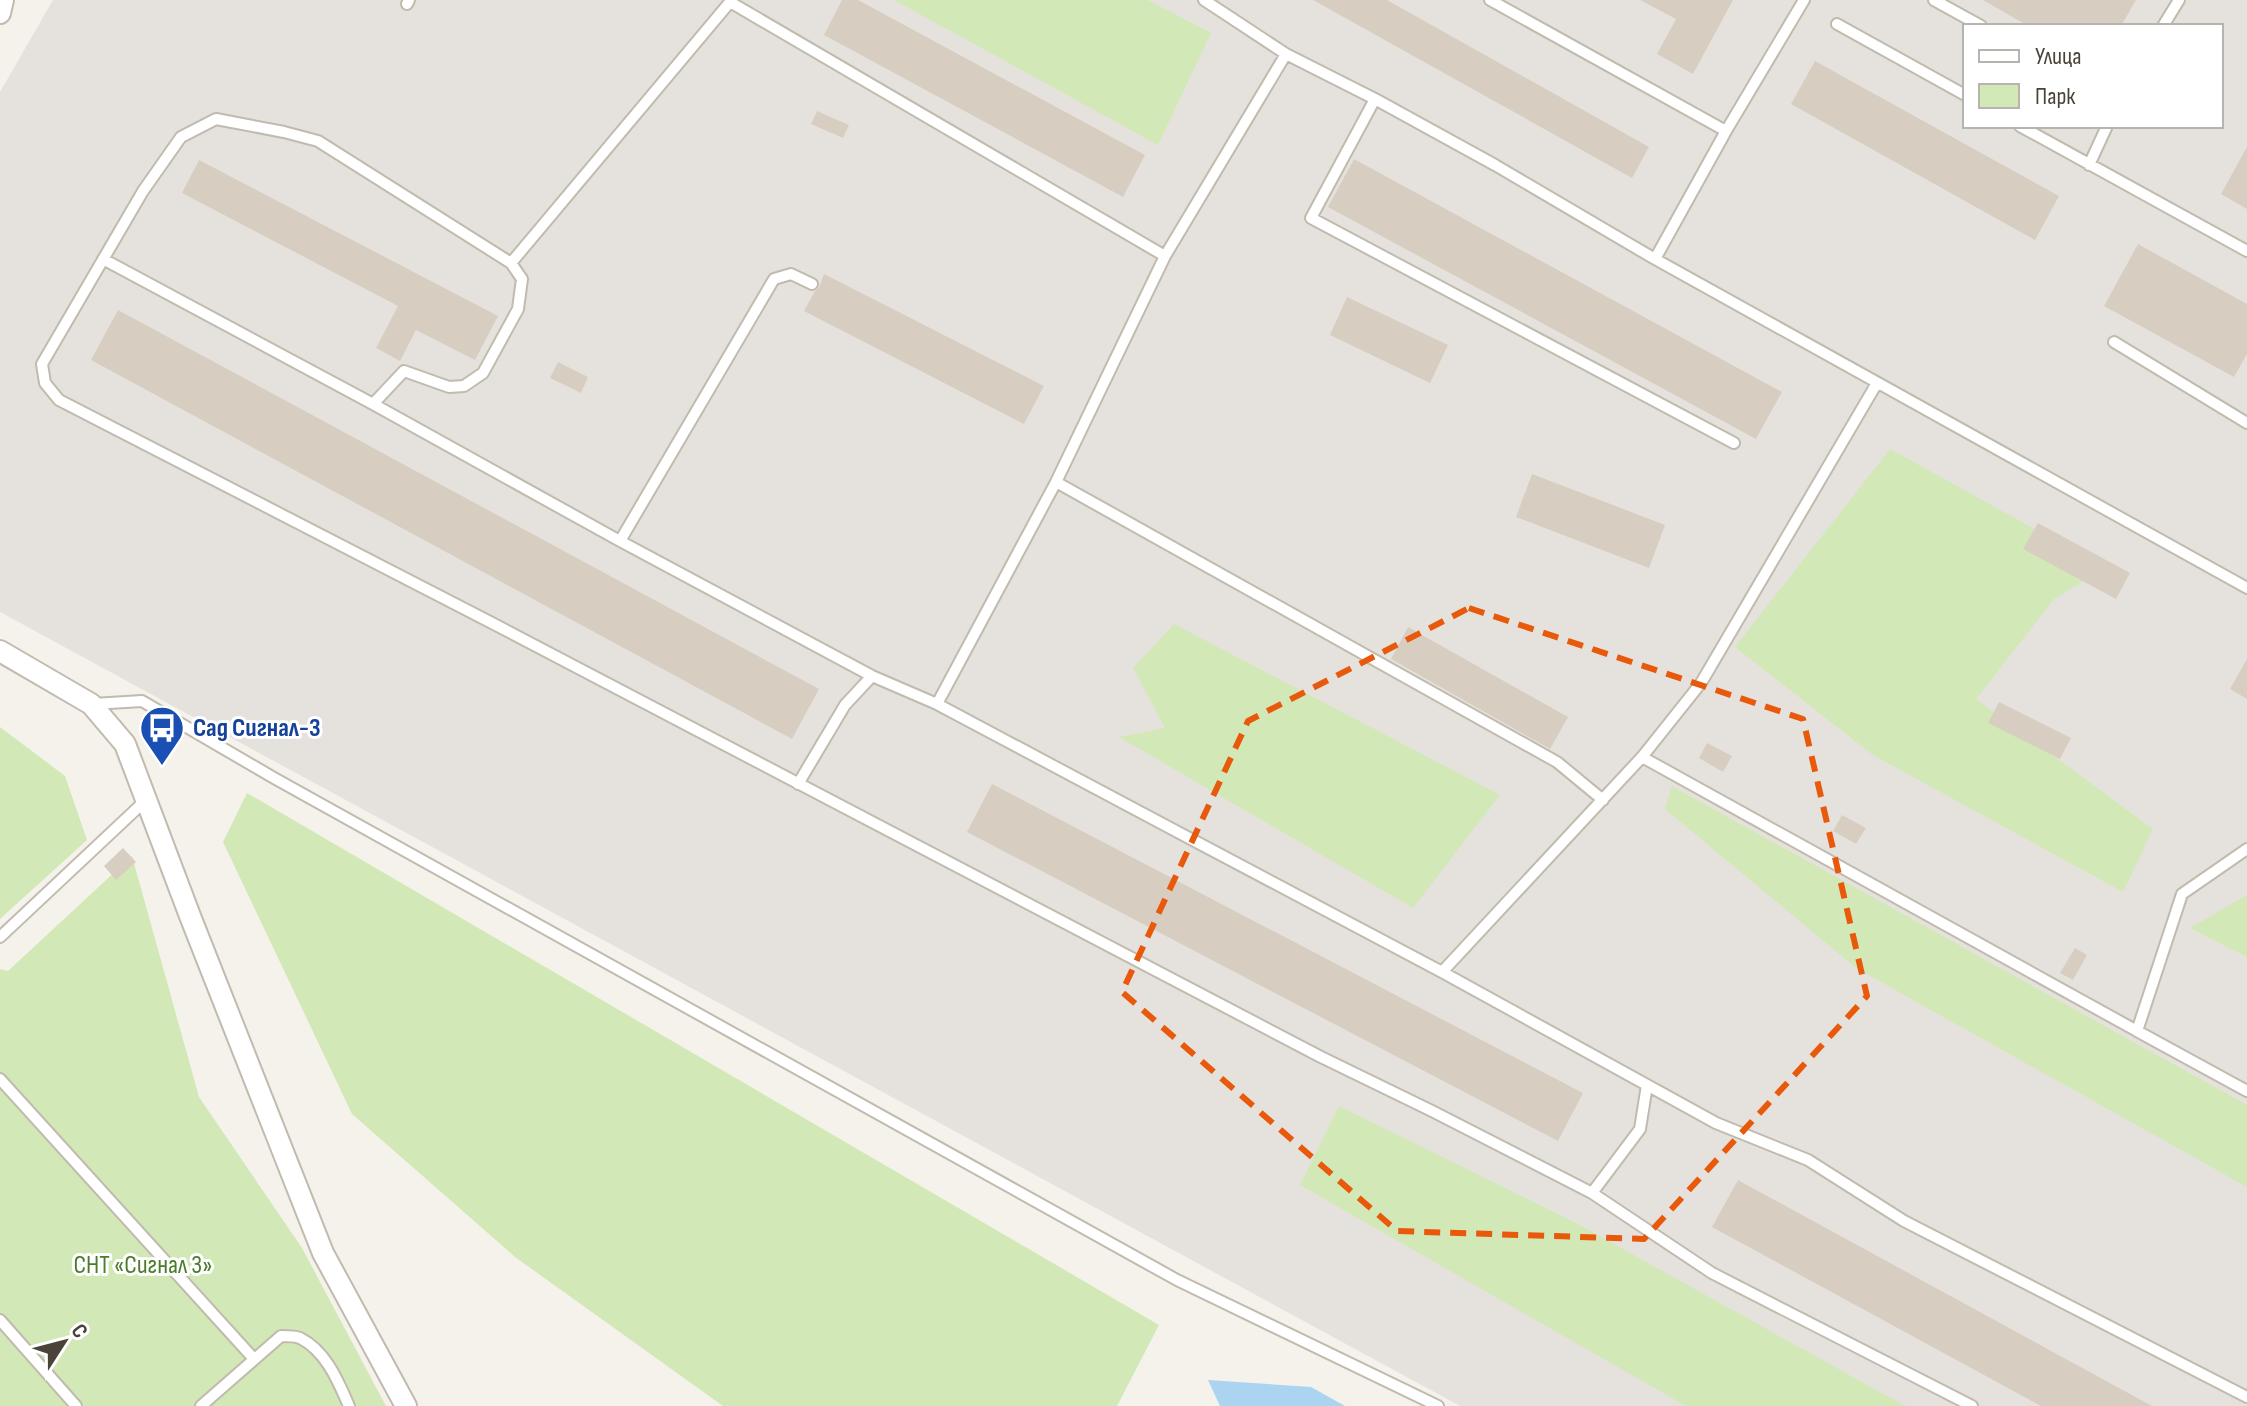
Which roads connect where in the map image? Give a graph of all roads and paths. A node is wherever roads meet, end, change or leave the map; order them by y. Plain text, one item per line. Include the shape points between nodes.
1 (3, 0) edge
2 (1204, 0) edge
3 (1490, 0) edge
4 (1804, 0) edge
5 (1934, 0) edge
6 (2179, 0) edge
7 (731, 1) edge
8 (0, 13) edge
9 (1837, 24) dead end
10 (1977, 24) edge
11 (2164, 24) edge
12 (1286, 54) junction
13 (1963, 94) edge
14 (1375, 99) junction
15 (2024, 128) edge
16 (2106, 128) edge
17 (1726, 131) junction
18 (2089, 165) junction
19 (2247, 251) edge
20 (1165, 256) junction
21 (103, 259) junction
22 (1655, 259) junction
23 (511, 263) junction
24 (812, 284) dead end
25 (2114, 342) dead end
26 (1877, 383) junction
27 (373, 404) junction
28 (2247, 423) edge
29 (1734, 443) dead end
30 (1056, 482) junction
31 (620, 541) junction
32 (2247, 588) edge
33 (0, 651) edge
34 (872, 676) junction
35 (91, 704) junction
36 (937, 704) junction
37 (1642, 757) junction
38 (798, 784) junction
39 (146, 800) junction
40 (1603, 800) junction
41 (2247, 849) edge
42 (0, 937) edge
43 (1442, 972) junction
44 (2137, 1031) junction
45 (0, 1079) edge
46 (1647, 1085) junction
47 (2247, 1091) edge
48 (1592, 1193) junction
49 (0, 1320) edge
50 (254, 1359) junction
51 (2247, 1397) edge
52 (76, 1406) edge
53 (201, 1406) edge
54 (349, 1406) edge
55 (406, 1406) edge
56 (1438, 1406) edge
57 (1972, 1406) edge

1 - 8 street
2 - 12 lane
3 - 17 lane
4 - 17 lane
5 - 10 lane
6 - 11 lane
7 - 20 lane
7 - 23 lane
9 - 13 lane
12 - 14 lane
12 - 20 lane
14 - 22 lane
14 - 29 lane via 1311,218
15 - 18 lane
16 - 18 lane
17 - 22 lane
18 - 19 lane
20 - 30 lane
21 - 23 lane via 181,137 216,119 318,141
21 - 27 lane
21 - 38 lane via 42,364 45,383 59,400
22 - 26 lane
23 - 27 lane via 522,279 518,309 483,373 464,386 449,387 404,371
24 - 31 lane via 791,274 774,279
25 - 28 lane
26 - 32 lane
26 - 37 lane via 1701,683
27 - 31 lane
30 - 36 lane
30 - 40 lane via 1557,762
31 - 34 lane
33 - 35 street
34 - 36 lane
34 - 38 lane via 845,705
35 - 39 street via 125,744
35 - 56 lane via 142,701 1177,1280
36 - 43 lane
37 - 40 lane
37 - 44 lane
38 - 48 lane
39 - 42 lane
39 - 55 street via 323,1253
40 - 43 lane
41 - 44 lane via 2182,894
43 - 46 lane
44 - 47 lane
45 - 50 lane
46 - 48 lane via 1640,1129
46 - 51 lane via 1716,1123 1808,1160 1904,1221
48 - 57 lane via 1712,1273
49 - 52 lane
50 - 53 lane
50 - 54 lane via 281,1336 299,1337 322,1356

